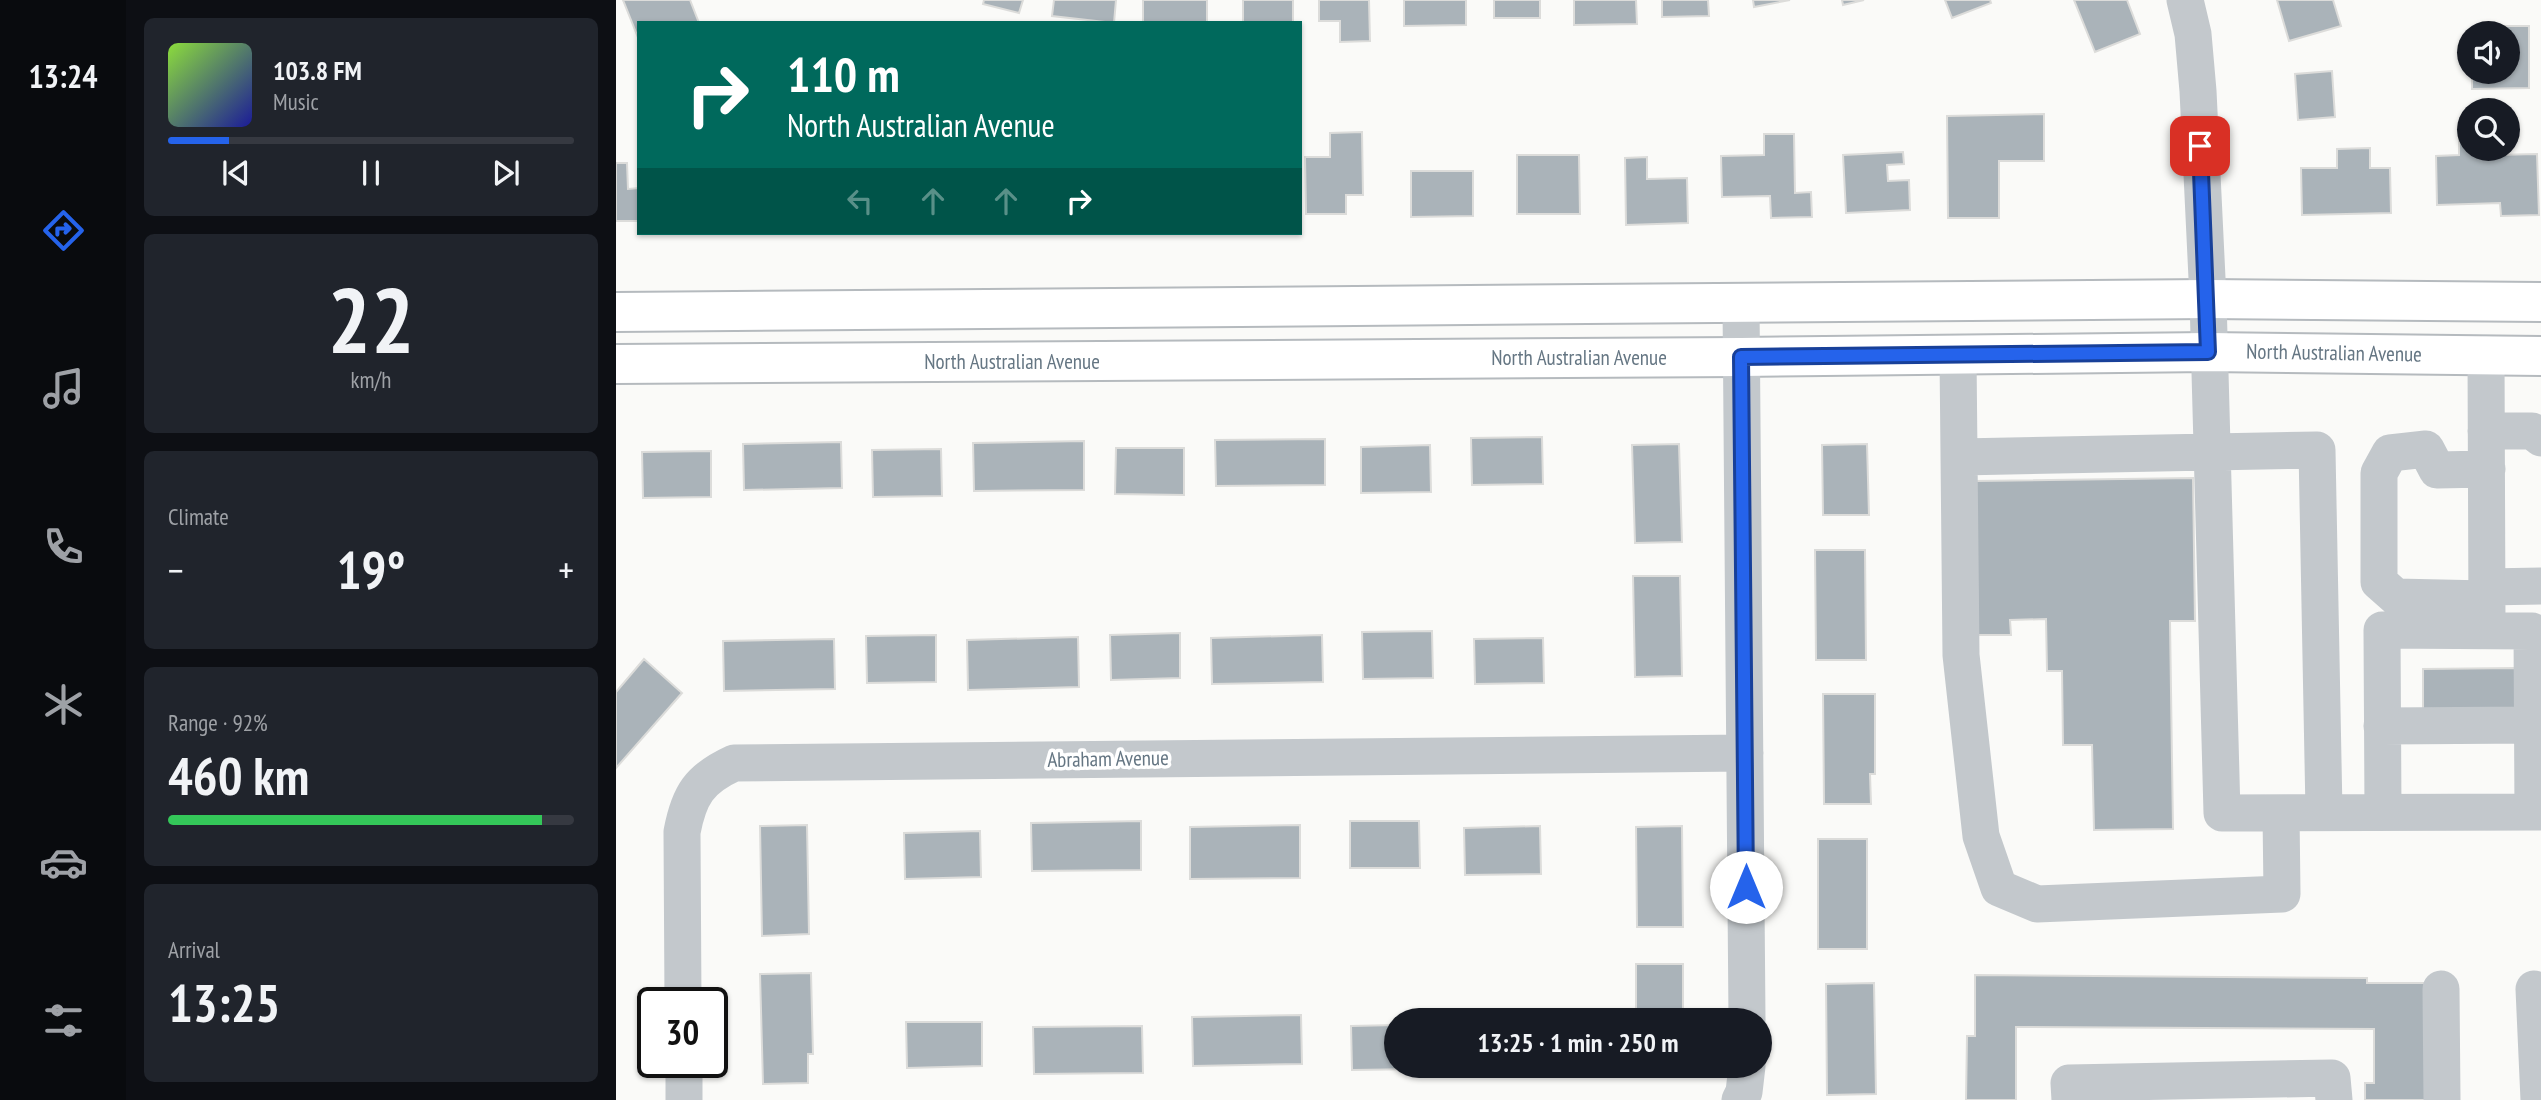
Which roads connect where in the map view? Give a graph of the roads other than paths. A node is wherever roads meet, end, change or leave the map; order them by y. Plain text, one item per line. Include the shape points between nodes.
1 (2185, 0) edge
2 (2208, 299) junction
3 (2541, 302) edge
4 (1741, 303) junction
5 (616, 312) edge
6 (2208, 352) junction
7 (1958, 355) junction
8 (2486, 355) junction
9 (2541, 356) edge
10 (1741, 357) junction
11 (616, 364) edge
12 (2486, 431) junction
13 (2541, 438) edge
14 (2212, 452) junction
15 (1960, 457) junction
16 (2487, 469) junction
17 (2541, 586) edge
18 (2487, 606) junction
19 (2533, 724) junction
20 (2382, 726) junction
21 (1745, 753) junction
22 (2324, 811) junction
23 (2383, 812) junction
24 (2537, 812) edge
25 (2281, 813) junction
26 (684, 987) edge
27 (2441, 989) dead end
28 (2534, 989) dead end
29 (1747, 1008) edge
30 (684, 1078) edge
31 (1746, 1078) edge
32 (684, 1100) edge
33 (1740, 1100) edge
34 (2070, 1100) edge
35 (2334, 1100) edge
36 (2442, 1100) edge
37 (2539, 1100) edge

1 - 2 street via 2198,91
2 - 3 main road
2 - 4 main road
2 - 6 street
4 - 5 main road
4 - 10 street
6 - 7 main road, North Australian Avenue
6 - 8 main road, North Australian Avenue
6 - 14 street
7 - 10 main road, North Australian Avenue
7 - 15 street
8 - 9 main road, North Australian Avenue
8 - 12 street
10 - 11 main road, North Australian Avenue
10 - 21 street
12 - 13 street via 2532,431
12 - 16 street
14 - 15 street
14 - 22 street via 2317,450
14 - 25 street via 2222,813
15 - 25 street via 1961,655 1981,836 1999,888 2037,904 2282,894
16 - 18 street
16 - 18 street via 2437,470 2426,449 2389,453 2379,473 2379,582 2396,597
17 - 18 street
18 - 19 street via 2532,631
18 - 20 street via 2382,629
19 - 20 street
19 - 24 street
20 - 23 street
21 - 26 street, Abraham Avenue via 734,763 713,773 696,789 686,809 682,832
21 - 29 street
22 - 23 street
22 - 25 street
23 - 24 street
27 - 36 street
28 - 37 street
30 - 32 street
31 - 33 street
34 - 35 street via 2069,1083 2332,1077

